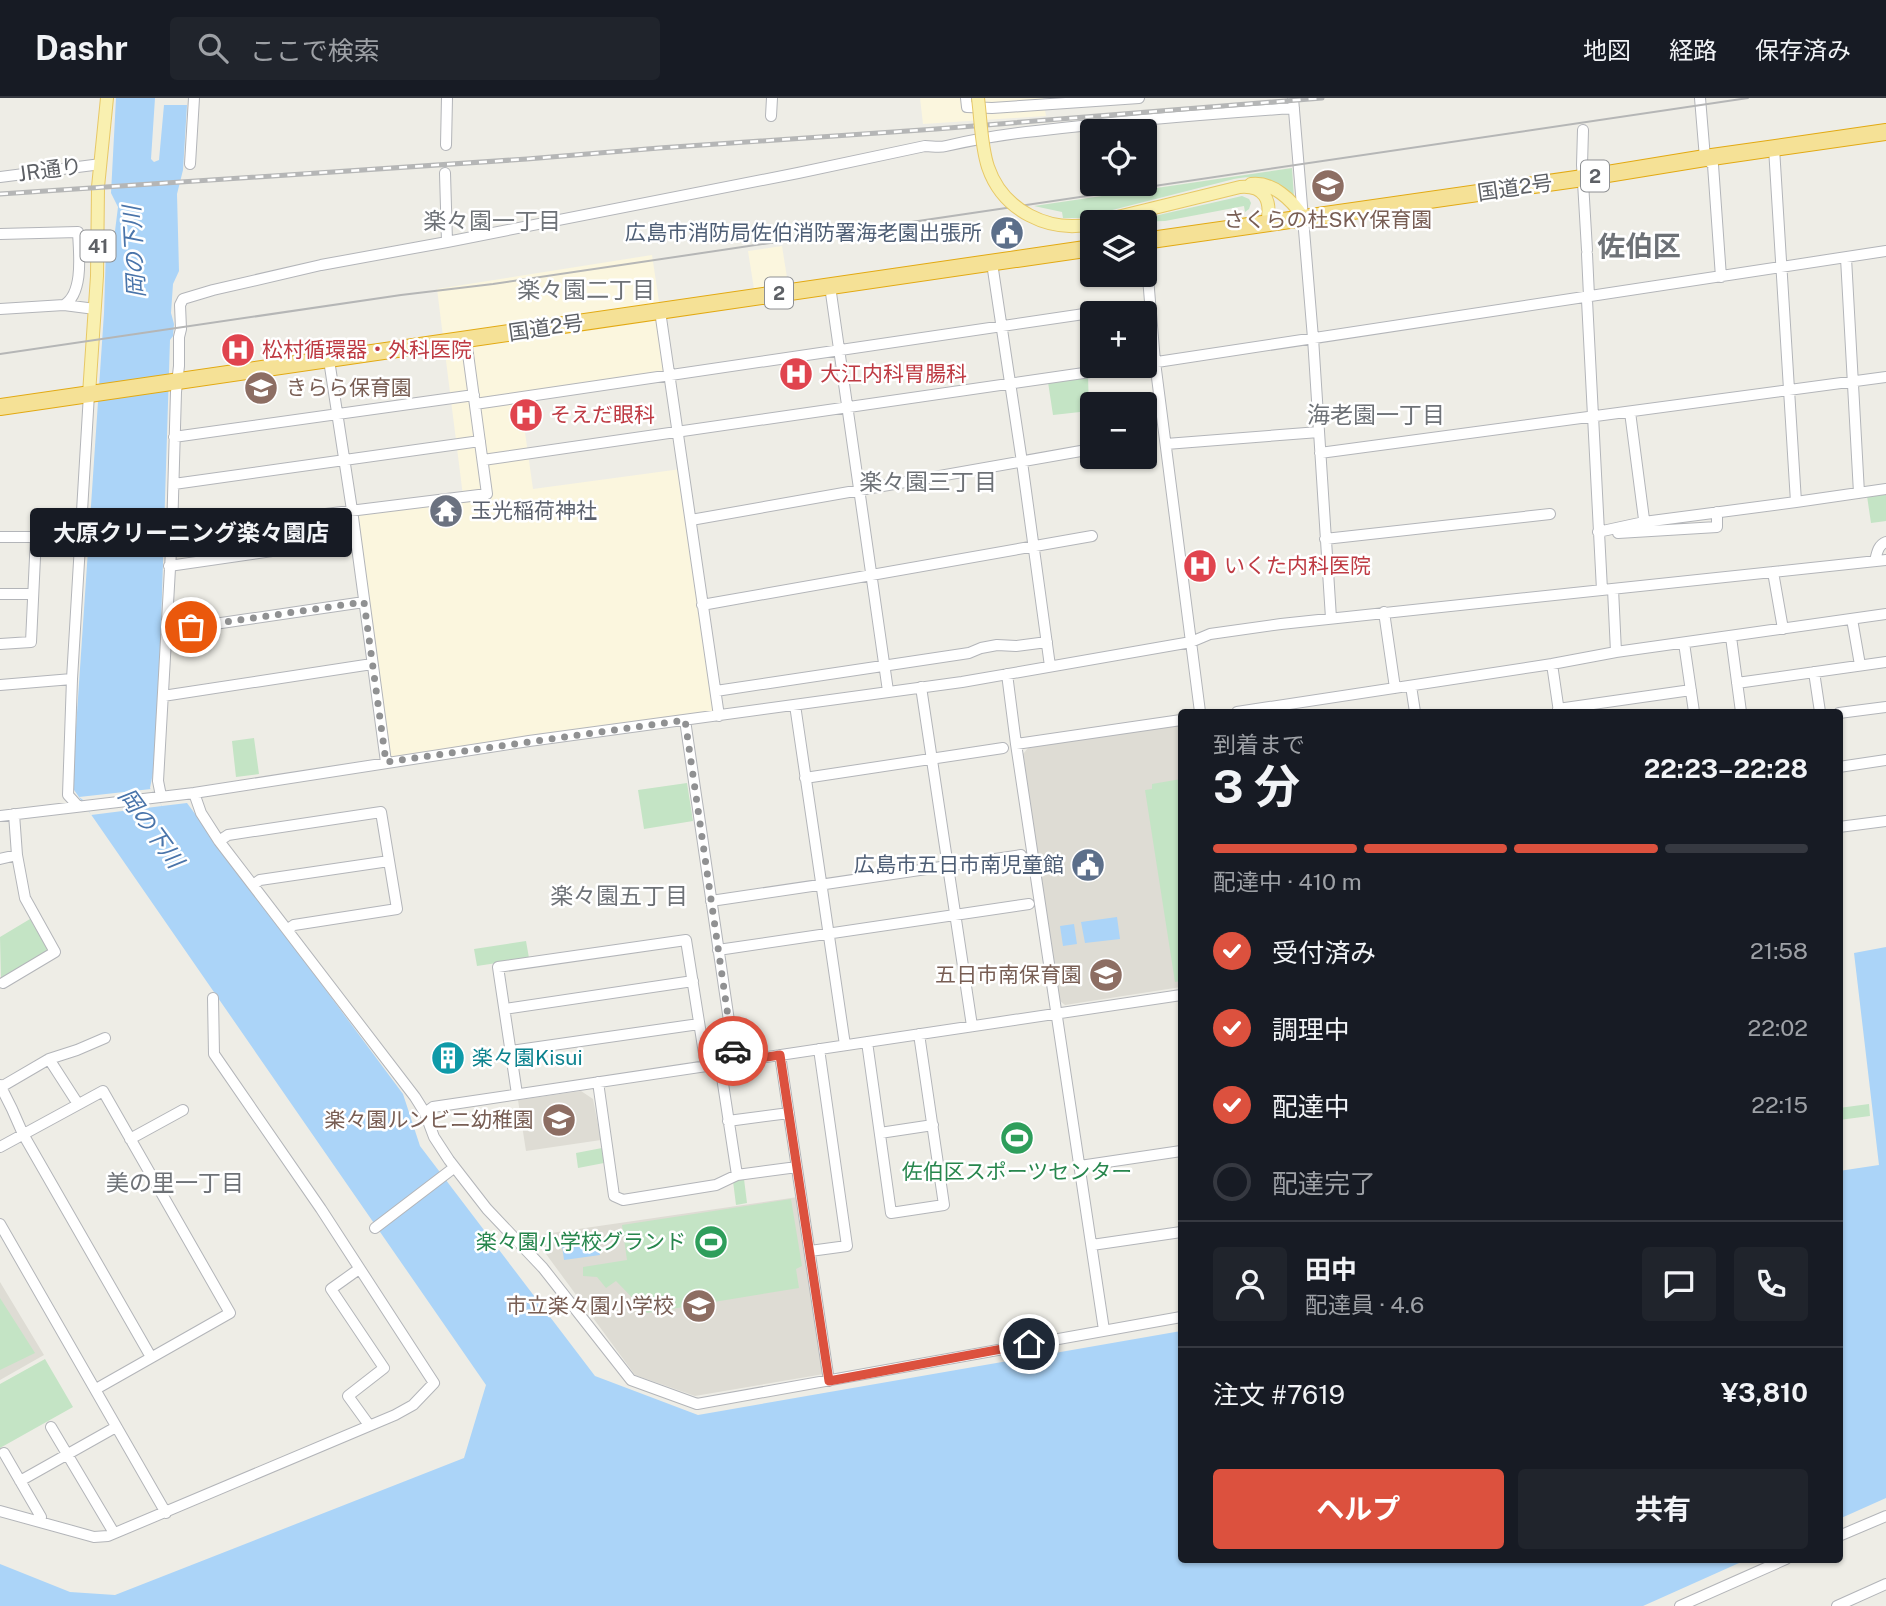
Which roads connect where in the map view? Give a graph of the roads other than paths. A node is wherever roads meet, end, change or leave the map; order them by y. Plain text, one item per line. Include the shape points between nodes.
1 (107, 98) edge
2 (194, 98) edge
3 (447, 98) edge
4 (772, 98) edge
5 (1139, 98) edge
6 (1700, 98) edge
7 (1086, 100) edge
8 (971, 101) edge
9 (991, 103) edge
10 (1293, 103) edge
11 (771, 116) dead end
12 (1583, 130) dead end
13 (1886, 132) edge
14 (446, 145) dead end
15 (1774, 148) junction
16 (1705, 158) junction
17 (190, 163) dead end
18 (101, 164) junction
19 (445, 173) dead end
20 (0, 177) edge
21 (1583, 178) junction
22 (1240, 187) junction
23 (1147, 210) edge
24 (1303, 217) junction
25 (1267, 223) junction
26 (1080, 225) edge
27 (0, 234) edge
28 (1157, 239) edge
29 (447, 242) junction
30 (1080, 250) edge
31 (1886, 251) edge
32 (1846, 257) junction
33 (992, 263) junction
34 (79, 265) junction
35 (97, 265) junction
36 (1780, 267) junction
37 (1721, 277) junction
38 (830, 286) junction
39 (1589, 296) junction
40 (67, 306) junction
41 (0, 309) edge
42 (95, 309) junction
43 (660, 311) junction
44 (1080, 314) edge
45 (1002, 325) junction
46 (1312, 338) junction
47 (466, 339) junction
48 (839, 349) junction
49 (329, 360) junction
50 (1157, 362) edge
51 (1080, 374) edge
52 (669, 375) junction
53 (1886, 377) edge
54 (1153, 378) edge
55 (174, 382) junction
56 (1853, 382) junction
57 (1010, 384) junction
58 (1788, 391) junction
59 (94, 393) junction
60 (474, 400) junction
61 (0, 407) edge
62 (848, 408) junction
63 (1630, 412) junction
64 (338, 414) junction
65 (1592, 417) junction
66 (1319, 432) junction
67 (678, 433) junction
68 (174, 437) junction
69 (480, 441) junction
70 (1166, 444) junction
71 (1080, 451) edge
72 (1320, 453) junction
73 (345, 460) junction
74 (483, 460) junction
75 (1022, 461) junction
76 (174, 484) junction
77 (1886, 489) edge
78 (860, 491) junction
79 (1860, 493) junction
80 (1796, 502) junction
81 (352, 510) junction
82 (1549, 514) dead end
83 (691, 520) junction
84 (1645, 527) junction
85 (1598, 531) junction
86 (172, 533) junction
87 (36, 536) junction
88 (1092, 536) dead end
89 (0, 537) edge
90 (80, 537) junction
91 (355, 539) junction
92 (1325, 540) junction
93 (1886, 542) edge
94 (1034, 547) junction
95 (1881, 560) edge
96 (169, 566) junction
97 (1773, 572) junction
98 (872, 576) junction
99 (1607, 589) junction
100 (0, 594) edge
101 (32, 594) junction
102 (364, 602) junction
103 (702, 606) junction
104 (1384, 612) junction
105 (1886, 614) edge
106 (1331, 618) junction
107 (1853, 619) junction
108 (1783, 629) junction
109 (167, 631) junction
110 (1731, 637) junction
111 (1047, 642) junction
112 (1191, 642) junction
113 (1684, 643) junction
114 (0, 644) edge
115 (1616, 652) junction
116 (1886, 662) edge
117 (372, 664) junction
118 (1552, 664) junction
119 (885, 665) junction
120 (1860, 665) junction
121 (1050, 666) junction
122 (1814, 672) junction
123 (1007, 674) junction
124 (72, 679) junction
125 (1737, 683) junction
126 (0, 685) edge
127 (1411, 686) junction
128 (921, 687) junction
129 (1395, 688) junction
130 (1690, 690) junction
131 (716, 691) junction
132 (888, 691) junction
133 (163, 696) junction
134 (794, 705) junction
135 (1614, 707) edge
136 (1886, 707) edge
137 (1289, 708) edge
138 (1200, 709) edge
139 (1415, 709) edge
140 (1558, 709) edge
141 (1586, 709) edge
142 (1693, 709) edge
143 (1741, 709) edge
144 (1820, 709) edge
145 (1843, 712) edge
146 (719, 716) junction
147 (685, 720) junction
148 (1178, 720) edge
149 (1016, 744) junction
150 (1003, 748) dead end
151 (932, 759) junction
152 (1886, 760) edge
153 (386, 762) junction
154 (1843, 766) edge
155 (805, 778) junction
156 (194, 793) junction
157 (158, 797) junction
158 (80, 806) junction
159 (14, 814) junction
160 (0, 816) edge
161 (1886, 821) edge
162 (1843, 826) edge
163 (219, 841) junction
164 (18, 855) junction
165 (1021, 855) dead end
166 (0, 859) edge
167 (389, 861) junction
168 (948, 865) junction
169 (254, 884) junction
170 (821, 884) junction
171 (710, 901) junction
172 (1028, 904) dead end
173 (956, 915) junction
174 (288, 929) junction
175 (828, 934) junction
176 (718, 950) junction
177 (693, 981) junction
178 (3, 983) dead end
179 (1178, 995) edge
180 (213, 998) dead end
181 (505, 1009) junction
182 (1057, 1014) junction
183 (699, 1024) junction
184 (972, 1026) junction
185 (919, 1034) junction
186 (105, 1038) dead end
187 (867, 1042) junction
188 (845, 1045) junction
189 (820, 1049) junction
190 (511, 1051) junction
191 (780, 1055) junction
192 (49, 1059) junction
193 (735, 1062) junction
194 (720, 1064) junction
195 (706, 1066) junction
196 (598, 1082) junction
197 (1, 1086) edge
198 (517, 1094) junction
199 (78, 1104) junction
200 (183, 1110) dead end
201 (425, 1112) junction
202 (789, 1113) junction
203 (728, 1121) junction
204 (933, 1125) junction
205 (880, 1133) junction
206 (23, 1135) junction
207 (130, 1139) junction
208 (0, 1147) edge
209 (1178, 1151) edge
210 (1080, 1166) junction
211 (797, 1167) junction
212 (451, 1170) dead end
213 (737, 1175) junction
214 (0, 1224) edge
215 (375, 1227) dead end
216 (1178, 1232) edge
217 (1092, 1245) junction
218 (810, 1251) junction
219 (359, 1269) junction
220 (1178, 1318) edge
221 (1104, 1330) junction
222 (151, 1357) junction
223 (829, 1381) junction
224 (96, 1390) junction
225 (369, 1425) junction
226 (51, 1427) dead end
227 (116, 1427) junction
228 (4, 1453) dead end
229 (67, 1454) junction
230 (20, 1480) junction
231 (0, 1511) edge
232 (166, 1513) junction
233 (1886, 1516) edge
234 (40, 1522) junction
235 (114, 1533) junction
236 (1843, 1534) edge
237 (1777, 1563) edge
238 (1886, 1584) edge
239 (1680, 1606) edge
240 (1837, 1606) edge

1 - 18 main road, 41
2 - 17 street
3 - 14 street
4 - 11 street
5 - 7 street
6 - 16 street
7 - 9 street
8 - 9 street
8 - 26 main road, bridge via 992,178 1012,204 1031,217 1056,225
10 - 24 street
10 - 29 street via 925,146
12 - 21 street
13 - 15 highway, 国道2号 / 2
15 - 16 highway, 国道2号 / 2
15 - 36 street
16 - 21 highway, 国道2号 / 2
16 - 37 street via 1713,165
18 - 20 street, JR通り
18 - 35 main road, 41
19 - 29 street
21 - 24 highway, 国道2号 / 2
21 - 39 street
22 - 23 main road
22 - 24 main road via 1257,183 1272,187
22 - 25 main road via 1255,188 1267,198
24 - 25 highway, 国道2号 / 2
24 - 46 street
25 - 28 highway, 国道2号 / 2
27 - 34 street via 78,232
29 - 55 street via 321,265 187,297 180,305
30 - 33 highway, 国道2号 / 2
31 - 32 street
32 - 36 street
32 - 56 street
33 - 38 highway, 国道2号 / 2
33 - 45 street
34 - 35 street
34 - 40 street via 75,294
35 - 42 main road, 41
36 - 37 street
36 - 58 street
37 - 39 street
38 - 43 highway, 国道2号 / 2
38 - 48 street
39 - 46 street
39 - 65 street
40 - 41 street
40 - 42 street
42 - 59 main road, 41
43 - 47 highway, 国道2号 / 2
43 - 52 street
44 - 45 street
45 - 48 street
45 - 57 street
46 - 50 street
46 - 66 street
47 - 49 highway, 国道2号 / 2
47 - 60 street
48 - 52 street
48 - 62 street
49 - 55 highway, 国道2号 / 2
49 - 64 street
51 - 57 street
52 - 60 street
52 - 67 street
53 - 56 street
54 - 70 street
55 - 59 highway, 国道2号 / 2
55 - 68 street
56 - 58 street
56 - 79 street
57 - 62 street
57 - 75 street
58 - 63 street
58 - 80 street
59 - 61 highway, 国道2号 / 2
59 - 90 street
60 - 64 street
60 - 69 street
62 - 67 street
62 - 78 street
63 - 65 street
63 - 84 street
64 - 68 street
64 - 73 street
65 - 72 street
65 - 85 street
66 - 70 street
66 - 72 street
67 - 74 street
67 - 83 street
68 - 76 street
69 - 73 street
69 - 74 street
70 - 112 street
71 - 75 street
72 - 92 street
73 - 76 street
73 - 81 street
74 - 81 street via 487,494
75 - 78 street
75 - 94 street
76 - 86 street
77 - 79 street
78 - 83 street
78 - 98 street
79 - 80 street
80 - 84 street
81 - 86 street
81 - 91 street
82 - 92 street
83 - 103 street
84 - 85 street
85 - 99 street
86 - 96 street
87 - 89 street
87 - 90 street
87 - 101 street
88 - 94 street
90 - 124 street
91 - 96 street
91 - 102 street
92 - 106 street
93 - 95 street via 1878,549
94 - 98 street
94 - 111 street
95 - 97 street
96 - 109 street
97 - 99 street
97 - 108 street
98 - 103 street
98 - 119 street
99 - 104 street
99 - 115 street
100 - 101 street
101 - 114 street via 31,642
102 - 109 street
102 - 117 street
103 - 131 street
104 - 106 street
104 - 129 street
105 - 107 street
106 - 112 street via 1210,634
107 - 108 street
107 - 120 street
108 - 110 street
109 - 133 street
110 - 113 street
110 - 125 street
111 - 119 street via 997,645
111 - 121 street
112 - 121 street
112 - 138 street
113 - 115 street
113 - 130 street
115 - 118 street
116 - 120 street
117 - 133 street
117 - 153 street
118 - 127 street
118 - 140 street
119 - 131 street
119 - 132 street
120 - 122 street
121 - 123 street
122 - 125 street
122 - 144 street
123 - 128 street
123 - 149 street
124 - 126 street
124 - 158 street via 68,795
125 - 143 street
127 - 129 street
127 - 139 street
128 - 132 street
128 - 151 street
129 - 137 street
130 - 135 street
130 - 142 street
131 - 146 street
132 - 134 street
133 - 157 street
134 - 146 street
134 - 155 street
135 - 141 street
136 - 145 street
146 - 147 street
147 - 153 street
147 - 171 street
148 - 149 street
149 - 182 street
150 - 151 street
151 - 155 street
151 - 168 street
152 - 154 street
153 - 156 street
155 - 170 street
156 - 157 street
156 - 163 street
157 - 158 street
158 - 159 street
159 - 160 street
159 - 164 street
161 - 162 street
163 - 167 street via 228,835 381,812
163 - 169 street
164 - 166 street
164 - 178 street via 26,898 55,952
165 - 168 street
167 - 169 street
167 - 174 street via 397,909
168 - 170 street
168 - 173 street
169 - 174 street
170 - 171 street
170 - 175 street
171 - 176 street
172 - 173 street
173 - 175 street
173 - 184 street
174 - 201 street
175 - 176 street
175 - 188 street
176 - 193 street
177 - 181 street
177 - 181 street via 686,940 538,961 498,967
177 - 183 street
179 - 182 street
180 - 219 street via 214,1054
181 - 190 street
182 - 184 street
182 - 210 street
183 - 190 street
183 - 195 street
184 - 185 street
185 - 187 street
185 - 204 street
186 - 192 street
187 - 188 street
187 - 205 street
188 - 189 street
189 - 191 street
189 - 218 street via 848,1246
190 - 198 street
191 - 193 street
191 - 202 street
192 - 197 street
192 - 199 street
193 - 194 street
194 - 195 street
194 - 203 street
195 - 196 street
196 - 198 street
196 - 213 street via 614,1196 623,1200 716,1185
197 - 206 street
198 - 201 street
199 - 206 street
199 - 207 street via 103,1091
200 - 207 street
201 - 223 street via 449,1160 487,1209 543,1268 631,1380 697,1404
202 - 203 street
202 - 211 street
203 - 213 street
204 - 205 street
204 - 205 street via 944,1205 891,1213
206 - 208 street
206 - 222 street
207 - 222 street via 230,1313
209 - 210 street
210 - 217 street
211 - 213 street
211 - 218 street
212 - 215 street
214 - 224 street
216 - 217 street
217 - 221 street
218 - 223 street
219 - 225 street via 331,1289 384,1368 348,1396
219 - 225 street via 434,1382 413,1405
220 - 221 street
221 - 223 street
222 - 224 street
224 - 227 street
225 - 232 street
226 - 229 street
227 - 229 street
227 - 232 street
228 - 230 street
229 - 230 street
229 - 235 street
230 - 234 street
231 - 234 street
232 - 235 street
233 - 236 street
234 - 235 street via 94,1538
237 - 239 street
238 - 240 street

